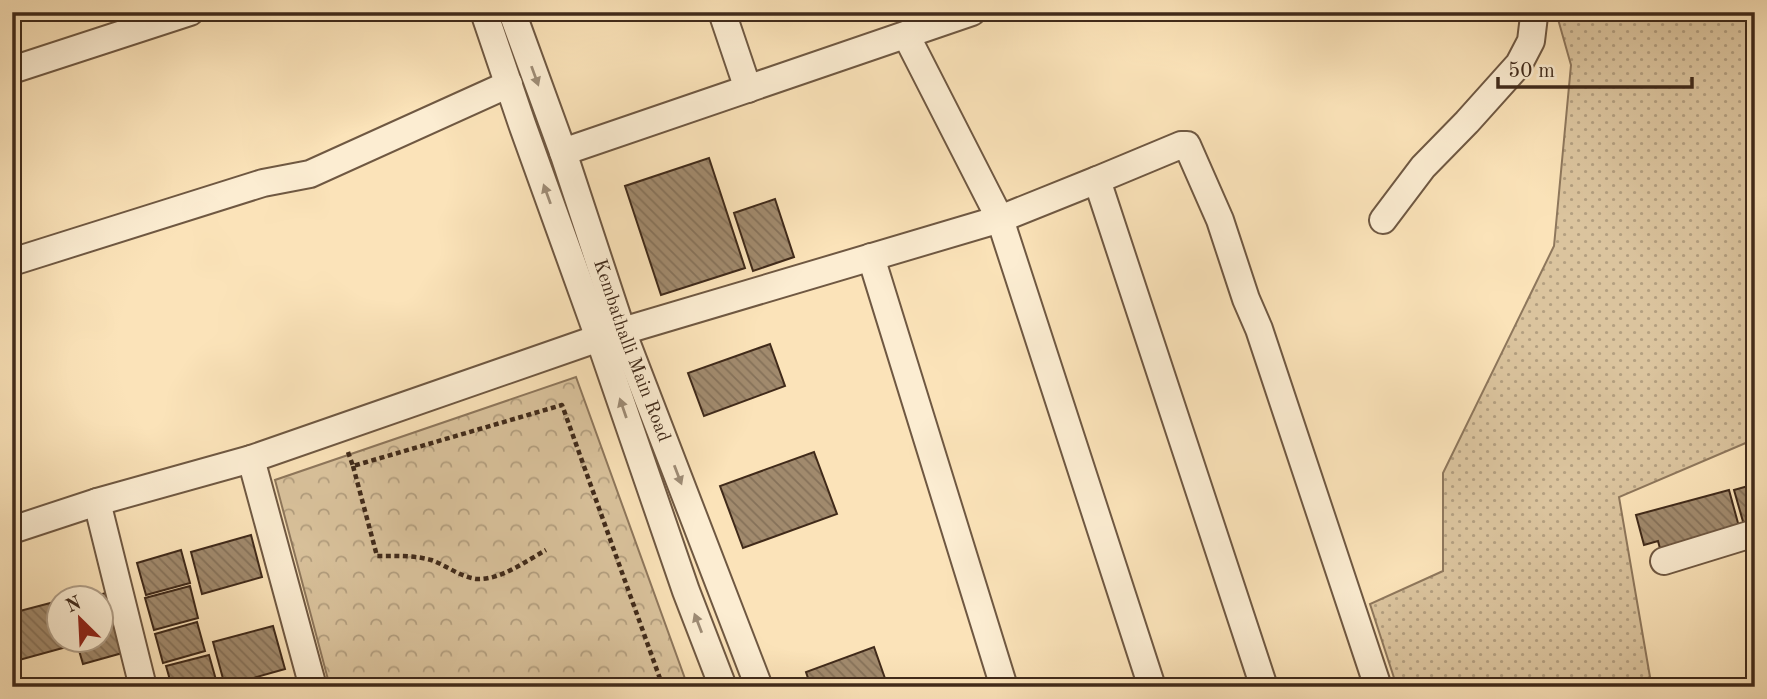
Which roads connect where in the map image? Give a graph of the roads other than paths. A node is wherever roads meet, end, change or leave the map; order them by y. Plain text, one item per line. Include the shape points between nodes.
1 (190, 12) edge
2 (484, 12) edge
3 (512, 12) edge
4 (722, 12) edge
5 (972, 12) edge
6 (1532, 12) edge
7 (906, 35) junction
8 (12, 70) edge
9 (509, 84) junction
10 (748, 89) junction
11 (563, 152) junction
12 (1097, 180) junction
13 (1000, 219) junction
14 (1383, 220) dead end
15 (871, 257) junction
16 (12, 262) edge
17 (611, 334) junction
18 (251, 459) junction
19 (97, 502) junction
20 (12, 530) edge
21 (1755, 533) edge
22 (1664, 561) dead end
23 (144, 687) edge
24 (313, 687) edge
25 (723, 687) edge
26 (759, 687) edge
27 (1004, 687) edge
28 (1152, 687) edge
29 (1264, 687) edge
30 (1378, 687) edge

1 - 8 street
2 - 9 street, Kembathalli Main Road
3 -> 11 street, Kembathalli Main Road
4 - 10 street
5 - 7 street
6 - 14 street via 1531,41 1520,64 1423,167
7 - 10 street
7 - 13 street
9 - 16 street via 310,174 263,183
17 -> 9 street, Kembathalli Main Road
10 - 11 street
11 - 17 street, Kembathalli Main Road
12 - 13 street
12 - 29 street
12 - 30 street via 1187,145 1259,329
13 - 15 street
13 - 28 street
15 - 17 street
15 - 27 street
17 - 18 street
25 -> 17 street, Kembathalli Main Road via 686,591
17 -> 26 street, Kembathalli Main Road
18 - 19 street
18 - 24 street
19 - 20 street
19 - 23 street
21 - 22 street

